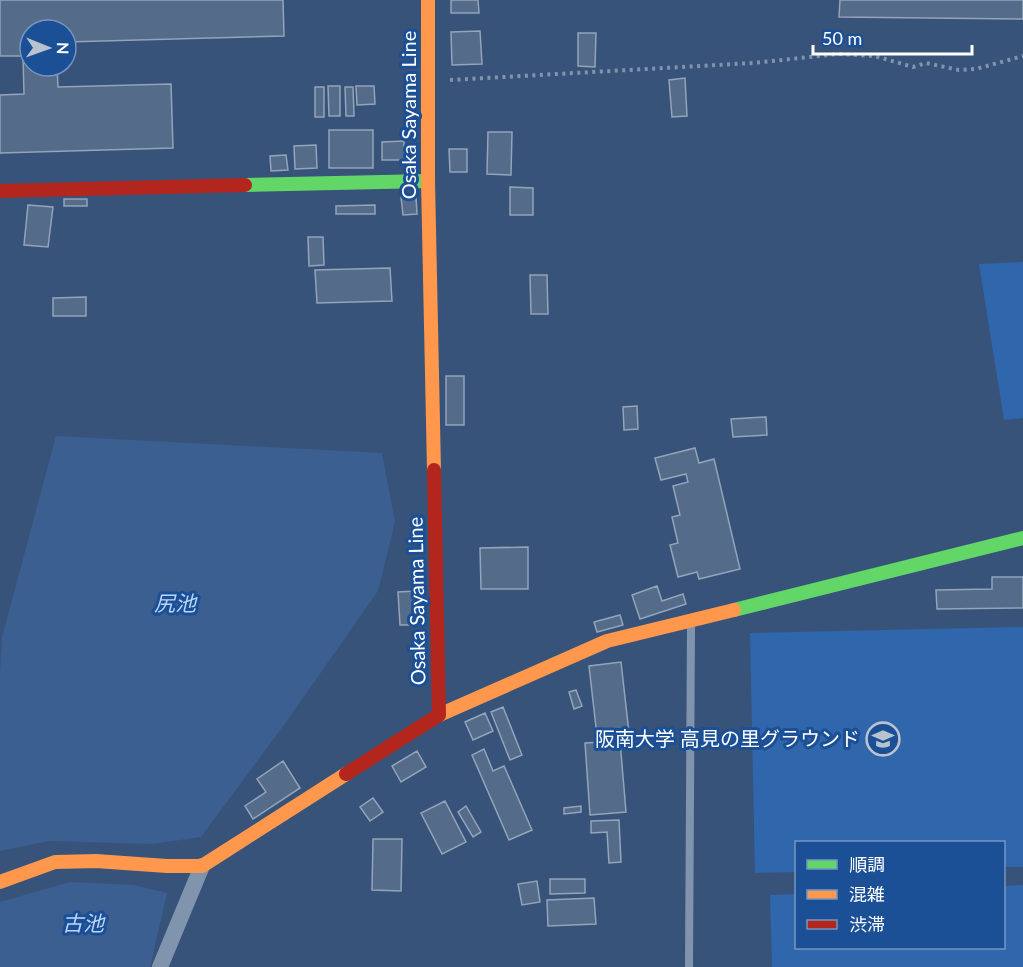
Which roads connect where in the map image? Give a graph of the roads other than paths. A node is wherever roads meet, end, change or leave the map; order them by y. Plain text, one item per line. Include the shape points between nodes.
1 (428, 0) edge
2 (428, 181) junction
3 (0, 191) edge
4 (1023, 538) edge
5 (691, 622) junction
6 (439, 715) junction
7 (202, 866) junction
8 (0, 882) edge
9 (160, 967) edge
10 (689, 967) edge

1 - 2 main road, Osaka Sayama Line
2 - 3 main road
2 - 6 main road, Osaka Sayama Line
4 - 5 main road
5 - 6 main road via 607,641
5 - 10 lane
6 - 7 main road
7 - 8 main road via 55,862
7 - 9 street

